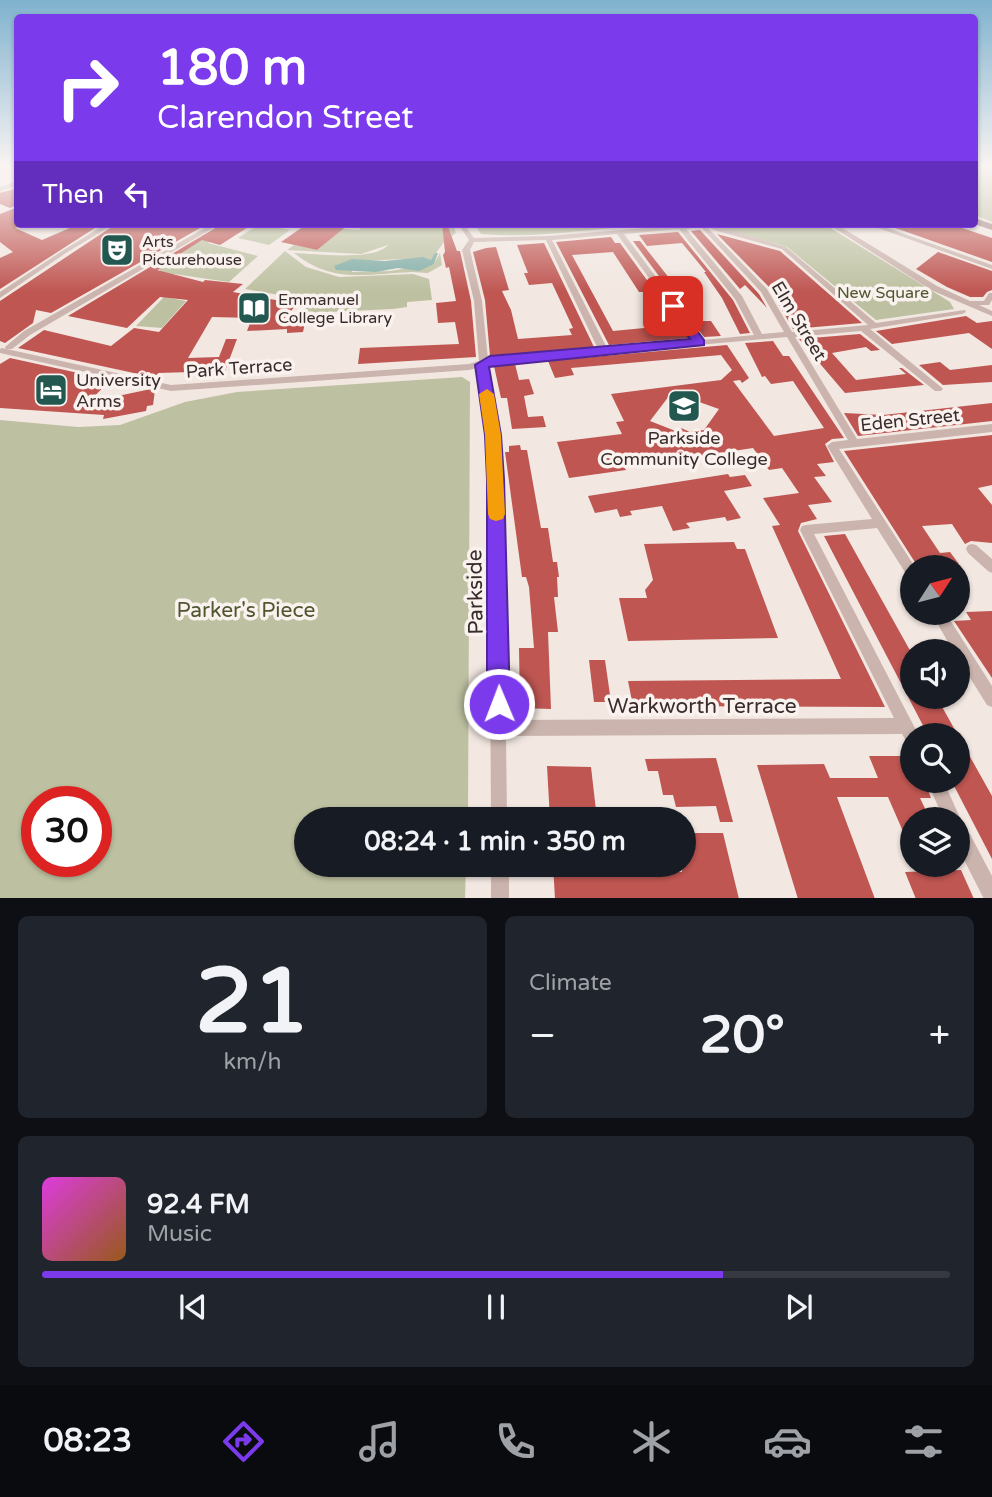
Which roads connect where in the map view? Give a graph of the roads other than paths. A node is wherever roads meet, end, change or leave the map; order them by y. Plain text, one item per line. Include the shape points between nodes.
1 (104, 228) edge
2 (210, 228) edge
3 (464, 228) edge
4 (669, 228) edge
5 (682, 228) edge
6 (709, 228) edge
7 (714, 228) edge
8 (837, 228) edge
9 (881, 228) edge
10 (619, 232) junction
11 (548, 238) junction
12 (472, 240) junction
13 (992, 267) edge
14 (992, 295) edge
15 (0, 296) edge
16 (971, 303) junction
17 (962, 312) dead end
18 (992, 314) edge
19 (874, 326) junction
20 (863, 328) junction
21 (791, 335) junction
22 (759, 337) junction
23 (699, 342) junction
24 (4, 350) edge
25 (604, 351) junction
26 (482, 365) junction
27 (938, 388) dead end
28 (992, 428) edge
29 (855, 444) junction
30 (880, 523) junction
31 (972, 549) dead end
32 (900, 555) edge
33 (992, 567) edge
34 (945, 625) edge
35 (992, 699) edge
36 (904, 723) edge
37 (499, 728) junction
38 (900, 732) edge
39 (499, 807) edge
40 (970, 852) edge
41 (500, 877) edge
42 (992, 895) edge
43 (500, 898) edge

1 - 15 street
2 - 24 street
3 - 12 street
4 - 10 street
5 - 22 street via 739,298
6 - 21 street, Elm Street via 764,291
7 - 19 street via 784,248
8 - 16 street via 934,288
9 - 13 street
10 - 11 street
10 - 23 street
11 - 12 street
11 - 25 street
12 - 26 street, Parkside via 466,250 478,301
14 - 16 street via 986,303
16 - 18 street
17 - 19 street
19 - 20 street, Park Terrace
20 - 21 street, Park Terrace
20 - 27 street
21 - 22 street, Park Terrace
21 - 29 street, Elm Street
22 - 23 street, Park Terrace
23 - 25 street, Park Terrace
24 - 26 street, Park Terrace via 171,388
25 - 26 street, Park Terrace
26 - 37 street, Parkside via 493,435
28 - 29 street, Eden Street
29 - 30 street, Eden Street via 832,446
30 - 32 street
30 - 36 street via 806,530
31 - 33 street
34 - 35 street
37 - 38 street, Warkworth Terrace
37 - 39 street, Parkside
40 - 42 street
41 - 43 street

